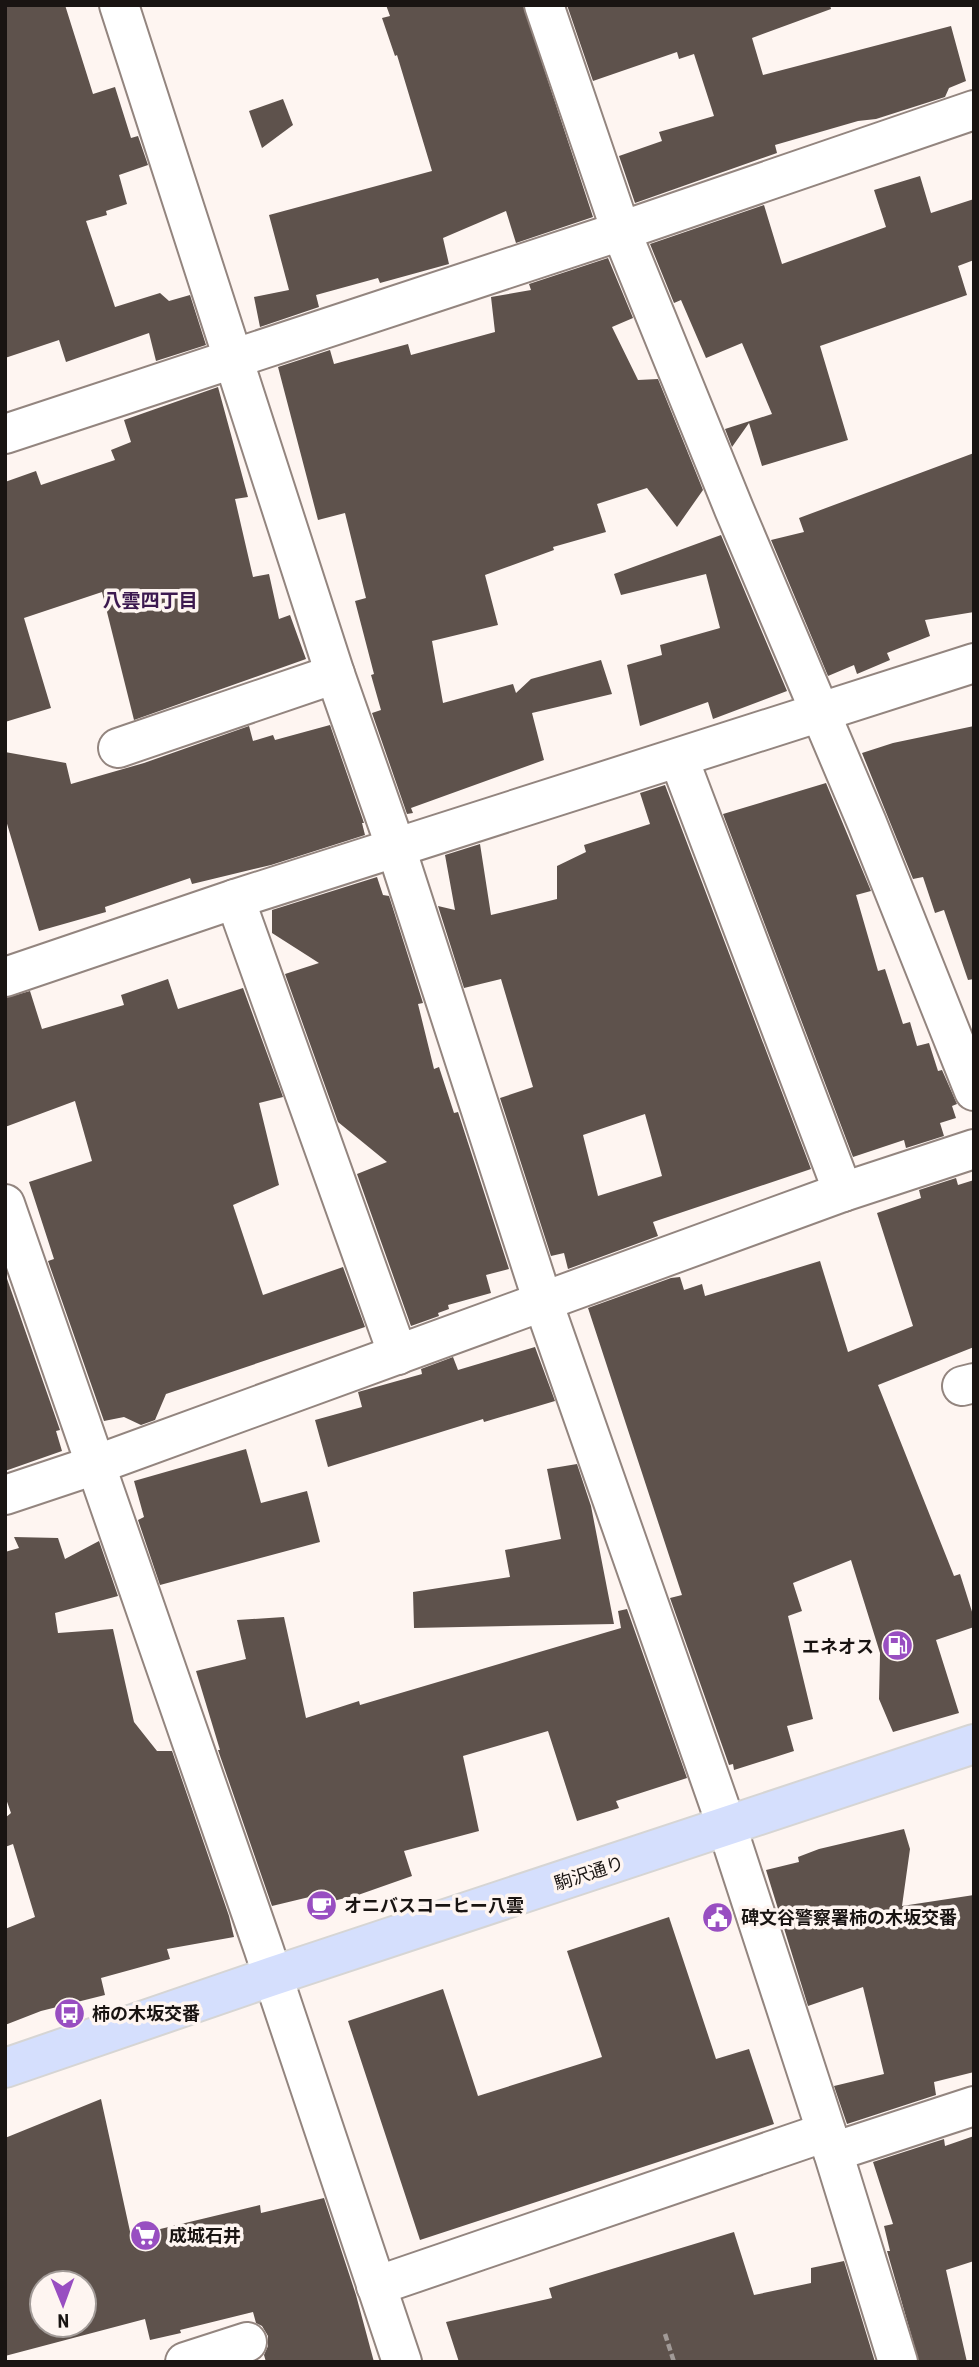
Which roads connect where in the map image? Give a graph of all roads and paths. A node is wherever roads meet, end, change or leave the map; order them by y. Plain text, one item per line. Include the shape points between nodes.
1 (119, 5) edge
2 (544, 5) edge
3 (974, 110) edge
4 (621, 231) junction
5 (233, 358) junction
6 (5, 434) edge
7 (974, 663) edge
8 (335, 674) junction
9 (819, 714) junction
10 (118, 748) dead end
11 (679, 759) junction
12 (396, 848) junction
13 (235, 899) junction
14 (5, 977) edge
15 (974, 1091) edge
16 (974, 1149) edge
17 (844, 1192) junction
18 (5, 1204) edge
19 (543, 1302) junction
20 (398, 1355) junction
21 (94, 1465) junction
22 (5, 1495) edge
23 (974, 1744) edge
24 (727, 1827) junction
25 (273, 1976) junction
26 (5, 2068) edge
27 (974, 2106) edge
28 (830, 2142) junction
29 (376, 2286) junction
30 (664, 2334) dead end
31 (247, 2342) dead end
32 (185, 2362) edge
33 (402, 2362) edge
34 (674, 2362) edge
35 (898, 2362) edge

1 - 5 street
2 - 4 street
3 - 4 street
4 - 5 street
4 - 9 street
5 - 6 street
5 - 8 street
7 - 9 street
8 - 10 street
8 - 12 street
9 - 11 street
9 - 15 street
11 - 12 street
11 - 17 street
12 - 13 street
12 - 19 street
13 - 14 street
13 - 20 street
16 - 17 street
17 - 19 street
18 - 21 street
19 - 20 street
19 - 24 street
20 - 21 street
21 - 22 street
21 - 25 street
23 - 24 main road, 駒沢通り
24 - 25 main road, 駒沢通り
24 - 28 street
25 - 26 main road, 駒沢通り
25 - 29 street
27 - 28 street
28 - 29 street
28 - 35 street
29 - 33 street
30 - 34 path
31 - 32 street

